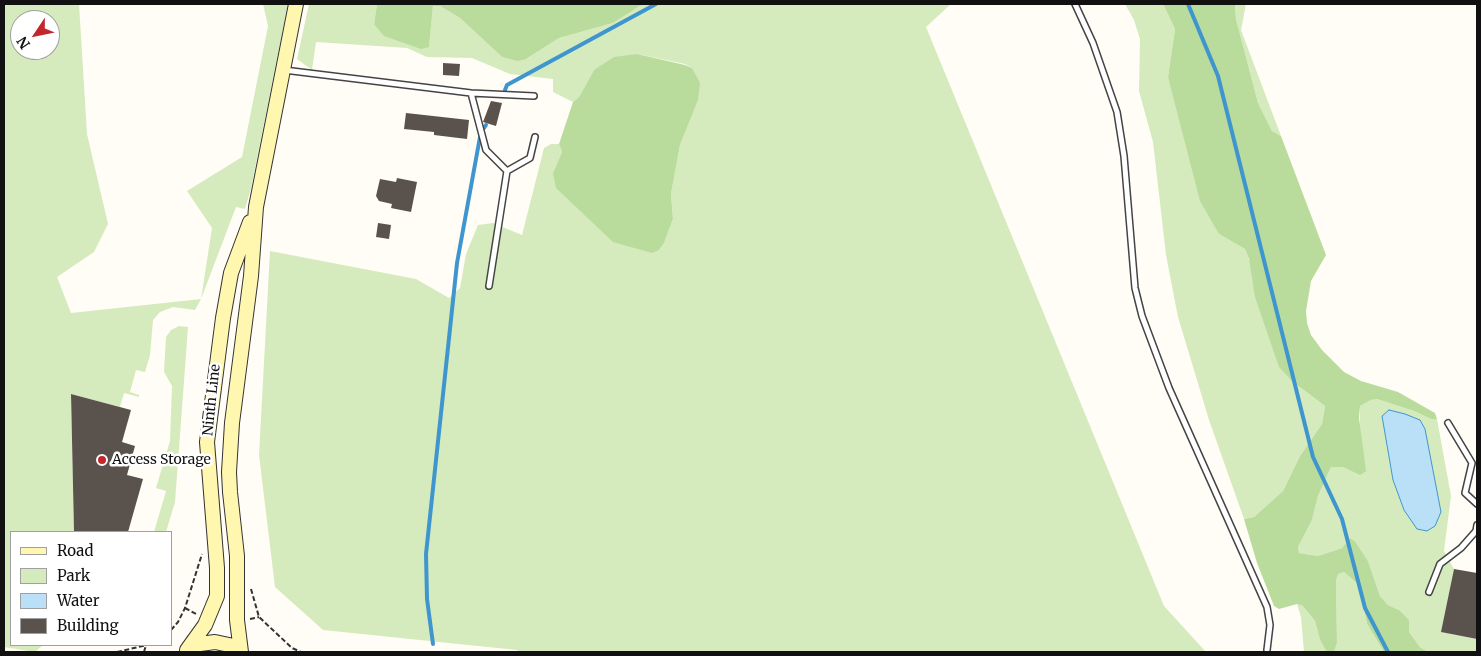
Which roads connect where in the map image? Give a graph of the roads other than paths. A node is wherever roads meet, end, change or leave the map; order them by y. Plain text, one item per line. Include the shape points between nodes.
1 (296, 4) edge
2 (1075, 4) edge
3 (283, 70) junction
4 (471, 93) junction
5 (534, 96) dead end
6 (535, 137) dead end
7 (507, 171) junction
8 (256, 207) junction
9 (489, 286) dead end
10 (1448, 423) dead end
11 (1477, 504) edge
12 (1477, 529) edge
13 (1429, 592) dead end
14 (1266, 650) dead end
15 (186, 651) edge
16 (241, 652) edge

1 - 3 main road, Ninth Line
2 - 14 lane via 1093,43 1117,112 1135,288 1142,316 1169,388 1267,607 1270,624
3 - 4 lane
3 - 8 main road, Ninth Line
4 - 5 lane
4 - 7 lane via 486,150
6 - 7 lane via 530,158
7 - 9 lane
8 - 15 main road, Ninth Line via 232,273 220,334 207,442 217,596 206,626
8 - 16 main road, Ninth Line via 229,472
10 - 11 lane via 1472,463 1465,493
12 - 13 lane via 1461,548 1440,564
15 - 16 main road via 200,644 215,642

